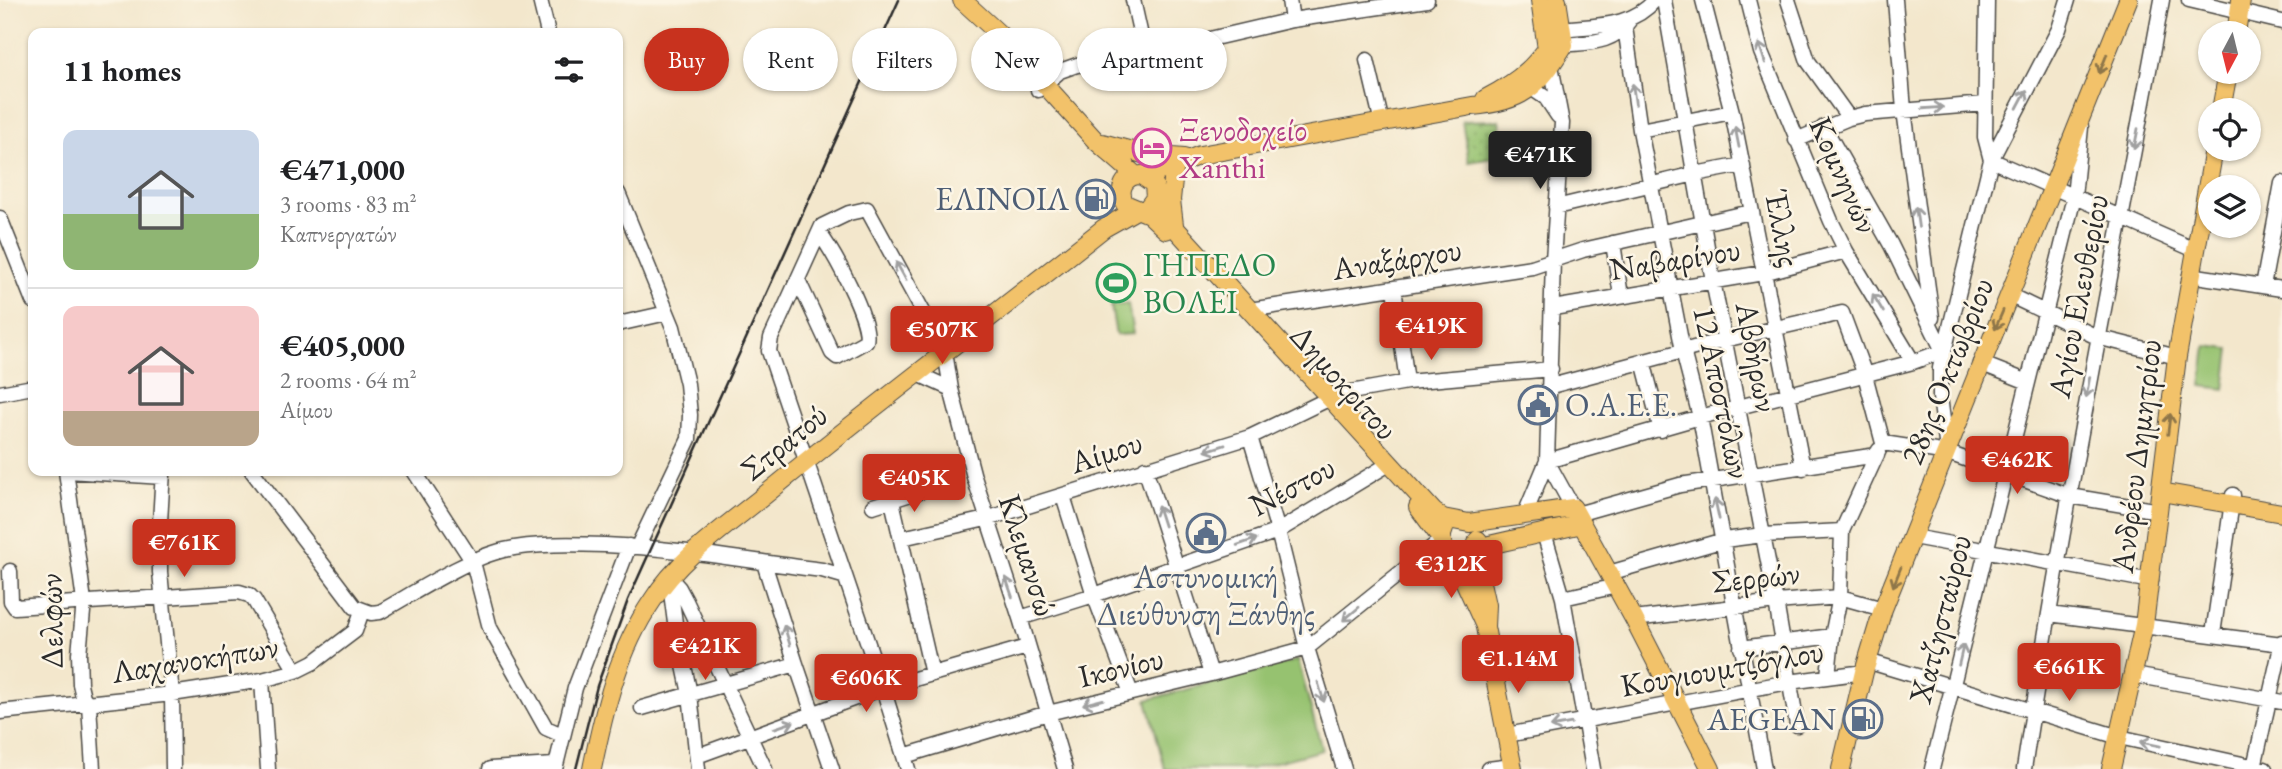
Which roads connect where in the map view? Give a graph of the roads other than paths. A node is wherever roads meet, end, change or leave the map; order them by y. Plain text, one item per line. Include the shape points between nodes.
1 (540, 0) edge
2 (962, 0) edge
3 (1133, 0) edge
4 (1289, 0) edge
5 (1427, 0) edge
6 (1540, 0) edge
7 (1557, 0) edge
8 (1655, 0) edge
9 (1664, 0) edge
10 (1703, 0) edge
11 (1748, 0) edge
12 (1788, 0) edge
13 (1895, 0) edge
14 (1987, 0) edge
15 (2068, 0) edge
16 (2128, 0) edge
17 (2162, 0) edge
18 (2189, 0) edge
19 (2240, 7) edge
20 (1292, 20) junction
21 (2282, 22) edge
22 (1627, 23) junction
23 (547, 28) edge
24 (992, 28) edge
25 (1139, 28) edge
26 (1227, 35) edge
27 (1556, 47) junction
28 (1367, 60) dead end
29 (1530, 87) junction
30 (1045, 91) edge
31 (1046, 91) edge
32 (1985, 104) junction
33 (1472, 106) junction
34 (1903, 110) junction
35 (1732, 112) junction
36 (2083, 114) junction
37 (1849, 118) junction
38 (1685, 121) junction
39 (1382, 123) junction
40 (1562, 123) junction
41 (1824, 127) junction
42 (1640, 130) junction
43 (1796, 140) junction
44 (1096, 141) junction
45 (1196, 156) junction
46 (1991, 160) junction
47 (2212, 161) edge
48 (1743, 165) junction
49 (1174, 171) junction
50 (1695, 174) junction
51 (1130, 183) junction
52 (1652, 183) junction
53 (2282, 183) edge
54 (2053, 188) junction
55 (1156, 196) junction
56 (2074, 197) junction
57 (623, 205) edge
58 (1556, 207) junction
59 (1138, 210) junction
60 (1751, 212) junction
61 (2122, 217) junction
62 (0, 218) edge
63 (1705, 223) junction
64 (1104, 228) junction
65 (1175, 228) junction
66 (819, 233) junction
67 (1661, 234) junction
68 (1614, 243) junction
69 (2195, 250) junction
70 (1846, 251) junction
71 (1553, 260) junction
72 (1763, 273) junction
73 (2190, 275) junction
74 (798, 280) junction
75 (1713, 281) junction
76 (2263, 286) junction
77 (28, 288) edge
78 (1394, 288) junction
79 (1671, 289) junction
80 (2282, 289) edge
81 (2009, 295) junction
82 (1621, 296) junction
83 (1553, 308) junction
84 (1249, 310) junction
85 (667, 313) junction
86 (2046, 314) junction
87 (623, 323) edge
88 (1774, 329) junction
89 (1935, 333) junction
90 (2097, 337) junction
91 (1724, 340) junction
92 (1683, 351) junction
93 (1943, 351) junction
94 (945, 352) junction
95 (2177, 357) junction
96 (1643, 361) junction
97 (1913, 362) junction
98 (1980, 363) junction
99 (1551, 369) junction
100 (918, 374) junction
101 (1866, 375) junction
102 (1407, 382) junction
103 (2028, 382) junction
104 (1551, 386) junction
105 (28, 388) edge
106 (951, 389) junction
107 (0, 393) edge
108 (1789, 394) junction
109 (1326, 400) junction
110 (1738, 407) junction
111 (1700, 417) junction
112 (1661, 430) junction
113 (1250, 437) junction
114 (1880, 449) junction
115 (1948, 453) junction
116 (807, 461) junction
117 (1547, 461) junction
118 (1386, 466) junction
119 (1145, 468) junction
120 (1803, 468) junction
121 (1751, 473) junction
122 (2006, 473) junction
123 (68, 476) edge
124 (163, 476) edge
125 (256, 476) edge
126 (417, 476) edge
127 (1711, 479) junction
128 (933, 487) dead end
129 (2162, 487) junction
130 (1063, 496) junction
131 (2070, 496) junction
132 (2233, 500) junction
133 (892, 501) junction
134 (2282, 503) edge
135 (873, 506) dead end
136 (2159, 511) junction
137 (2282, 513) edge
138 (1525, 514) junction
139 (1577, 515) junction
140 (986, 519) junction
141 (1463, 522) junction
142 (1278, 531) junction
143 (1842, 531) junction
144 (1544, 533) junction
145 (1763, 535) junction
146 (1913, 537) junction
147 (902, 538) junction
148 (1441, 539) junction
149 (1724, 540) junction
150 (634, 546) junction
151 (1475, 549) junction
152 (1985, 550) junction
153 (695, 553) junction
154 (1453, 556) junction
155 (473, 562) junction
156 (764, 563) junction
157 (2057, 565) junction
158 (1178, 566) junction
159 (10, 571) dead end
160 (844, 576) junction
161 (668, 577) junction
162 (1613, 579) junction
163 (2151, 581) junction
164 (1094, 595) junction
165 (1839, 597) junction
166 (163, 598) junction
167 (1563, 598) junction
168 (84, 601) junction
169 (1776, 602) junction
170 (1734, 608) junction
171 (1883, 609) junction
172 (362, 611) junction
173 (2049, 614) junction
174 (1020, 618) junction
175 (1634, 619) junction
176 (2144, 625) junction
177 (1485, 627) junction
178 (2213, 634) junction
179 (1832, 636) junction
180 (1782, 641) junction
181 (2282, 643) edge
182 (1027, 648) junction
183 (1307, 648) junction
184 (1741, 648) junction
185 (796, 664) junction
186 (1866, 666) junction
187 (296, 671) junction
188 (932, 674) junction
189 (1211, 674) junction
190 (1828, 676) junction
191 (2134, 676) junction
192 (262, 680) junction
193 (1789, 682) junction
194 (725, 685) junction
195 (1954, 686) junction
196 (883, 688) junction
197 (1748, 690) junction
198 (1131, 693) junction
199 (172, 694) junction
200 (690, 694) junction
201 (2276, 701) edge
202 (89, 704) junction
203 (1676, 704) junction
204 (642, 708) dead end
205 (2033, 709) junction
206 (0, 712) edge
207 (1048, 713) junction
208 (813, 714) junction
209 (1585, 721) junction
210 (1797, 725) dead end
211 (562, 735) junction
212 (1507, 735) junction
213 (751, 736) junction
214 (2119, 737) junction
215 (906, 763) edge
216 (698, 766) edge
217 (555, 767) edge
218 (1513, 767) edge
219 (2259, 768) edge
220 (93, 769) edge
221 (173, 769) edge
222 (268, 769) edge
223 (490, 769) edge
224 (592, 769) edge
225 (765, 769) edge
226 (832, 769) edge
227 (1065, 769) edge
228 (1344, 769) edge
229 (1488, 769) edge
230 (1593, 769) edge
231 (1712, 769) edge
232 (1764, 769) edge
233 (1841, 769) edge
234 (1932, 769) edge
235 (2024, 769) edge
236 (2110, 769) edge

1 - 23 street
2 - 24 main road
3 - 25 street
4 - 20 street
5 - 20 street
6 - 27 main road
7 - 27 main road
8 - 22 street
9 - 38 street, Αβδήρων
10 - 35 street, Έλλης
43 -> 11 street, Κομνηνών via 1761,52
12 - 37 street via 1808,61
13 - 34 street
14 - 32 street
46 -> 15 street via 2059,29
16 -> 36 main road, 28ης Οκτωβρίου
17 -> 61 street, Αγίου Ελευθερίου
18 - 19 street
19 - 21 street
20 - 26 street
22 - 27 street
42 -> 22 street, 12 Αποστόλων
27 - 29 main road
27 - 33 main road via 1515,83
27 - 40 street
28 - 39 street
29 - 33 main road via 1514,99
29 - 40 street via 1552,105
30 - 51 main road via 1113,172
31 - 44 main road
34 -> 32 street
32 - 46 street via 1985,137
33 - 39 main road
34 - 37 street
89 -> 34 street
35 - 38 street
48 -> 35 street, Έλλης
36 - 54 main road, 28ης Οκτωβρίου
36 - 56 street, Χατζησταύρου
37 - 41 street
38 - 42 street
38 - 50 street, Αβδήρων
39 - 45 main road
40 - 58 street
41 - 43 street
41 - 89 street
42 - 52 street, 12 Αποστόλων
43 - 70 street, Κομνηνών
44 - 45 main road via 1147,155
44 - 51 main road via 1124,168
45 - 49 main road
45 - 51 main road
46 - 54 street
46 - 93 street
47 - 69 main road, Ανδρέου Δημητρίου
48 - 50 street
48 - 60 street, Έλλης
49 - 55 main road
49 - 65 main road via 1171,200
50 - 52 street
50 - 63 street, Αβδήρων
51 - 55 main road via 1154,184
51 - 59 main road via 1125,204
51 - 64 main road, Στρατού
52 - 58 street
52 - 67 street, 12 Αποστόλων
53 - 76 street
54 - 56 street
54 - 81 main road, 28ης Οκτωβρίου
55 - 59 main road via 1150,206
55 - 65 main road, Δημοκρίτου via 1160,210
56 - 61 street
56 - 86 street, Χατζησταύρου
57 - 85 street
58 - 71 street
59 - 64 main road, Στρατού
59 - 109 main road, Δημοκρίτου via 1156,219
60 - 63 street, Αναξάρχου
60 - 72 street, Έλλης
61 - 69 street
61 - 90 street, Αγίου Ελευθερίου
62 - 77 street
63 - 67 street, Αναξάρχου
63 - 75 street, Αβδήρων
64 - 94 main road, Στρατού
65 - 84 main road, Δημοκρίτου
66 - 74 street
66 - 74 street via 844,274 866,329 866,341 842,356 832,353
94 -> 66 street, Κλεμανσώ via 867,209 826,223
67 - 68 street, Αναξάρχου
67 - 79 street, 12 Αποστόλων
68 - 71 street, Αναξάρχου
68 - 82 street
69 - 73 main road, Ανδρέου Δημητρίου
70 - 72 street, Ναβαρίνου
97 -> 70 street, Κομνηνών
71 - 78 street, Αναξάρχου
71 - 83 street
72 - 75 street, Ναβαρίνου
72 - 88 street, Έλλης
73 - 76 street
73 - 95 main road, Ανδρέου Δημητρίου
74 - 116 street via 769,351
75 - 79 street, Ναβαρίνου
75 - 91 street, Αβδήρων
76 - 80 street
78 - 84 street, Αναξάρχου
78 - 102 street
79 - 82 street, Ναβαρίνου
79 - 92 street, 12 Αποστόλων
81 - 86 street
81 -> 98 main road, 28ης Οκτωβρίου
82 - 83 street, Ναβαρίνου
83 - 99 street
84 - 109 main road, Δημοκρίτου
85 - 87 street
85 - 150 street via 687,384 689,439
86 - 90 street
86 - 103 street, Χατζησταύρου
88 - 91 street
88 - 101 street via 1842,313
88 - 108 street, Έλλης
89 - 93 street
90 - 95 street
90 -> 131 street, Αγίου Ελευθερίου
91 - 92 street
91 - 110 street, Αβδήρων
92 - 96 street
92 - 111 street, 12 Αποστόλων
93 - 97 street
93 - 115 street via 1939,375
94 - 100 main road, Στρατού
94 - 106 street, Κλεμανσώ
129 -> 95 main road, Ανδρέου Δημητρίου
96 - 104 street
96 - 112 street
97 - 101 street
98 - 103 street
98 - 115 main road, 28ης Οκτωβρίου
99 - 102 street, Αίμου
99 - 104 street
100 - 106 street
100 - 116 main road, Στρατού
101 - 108 street
101 - 114 street
102 - 109 street, Αίμου
103 - 122 street, Χατζησταύρου
104 - 117 street
105 - 107 street
106 - 140 street, Κλεμανσώ
108 - 110 street
108 - 120 street, Έλλης
109 - 113 street, Αίμου
109 - 118 main road, Δημοκρίτου
110 - 111 street
110 - 121 street, Αβδήρων
111 - 112 street
111 - 127 street, 12 Αποστόλων
112 - 117 street
113 -> 119 street, Αίμου
113 - 142 street
114 - 115 street
114 - 120 street
114 - 143 street
115 - 122 street
115 - 146 main road, 28ης Οκτωβρίου
116 - 153 main road, Στρατού
116 - 160 street
117 - 138 street
117 - 139 street
118 - 141 main road, Δημοκρίτου via 1434,512
118 - 142 street, Νέστου
118 - 148 main road, Δημοκρίτου
119 - 130 street, Αίμου
158 -> 119 street
120 - 121 street
121 - 127 street
121 - 145 street, Αβδήρων
122 - 131 street
122 - 152 street, Χατζησταύρου
123 - 168 street, Δελφών
124 - 166 street
125 - 172 street
126 - 155 street
127 - 139 street
149 -> 127 street, 12 Αποστόλων
128 - 133 street
129 - 132 main road
129 - 136 main road, Ανδρέου Δημητρίου
130 - 140 street, Αίμου
130 - 164 street
131 - 136 street
131 - 157 street, Αγίου Ελευθερίου
132 - 134 main road
132 - 137 main road
132 - 178 street
133 - 135 street
133 - 147 street
136 - 163 main road, Ανδρέου Δημητρίου
138 - 139 main road
138 - 141 main road
139 - 144 main road
139 - 162 main road
140 - 147 street, Αίμου
174 -> 140 street, Κλεμανσώ
141 - 148 main road via 1446,526
141 - 151 main road via 1474,526 1478,537
158 -> 142 street, Νέστου
142 - 183 street
143 - 145 street
143 - 165 street
144 - 151 main road
144 - 167 street
145 - 149 street
145 - 169 street, Αβδήρων
146 - 152 street
146 -> 171 main road, 28ης Οκτωβρίου
147 - 188 street
148 - 154 main road
148 -> 183 street, Ικονίου
149 - 162 street
149 - 170 street, 12 Αποστόλων
150 - 153 street
150 - 155 street via 532,547 503,550
150 - 211 street via 575,688
151 - 154 main road via 1464,557
151 - 177 main road via 1486,605
152 - 157 street
195 -> 152 street, Χατζησταύρου
153 - 156 street
153 - 161 main road, Στρατού
154 - 177 main road
155 - 172 street via 380,612
155 - 211 street via 490,628 546,728
156 - 160 street
185 -> 156 street
157 - 163 street
157 - 173 street, Αγίου Ελευθερίου
158 - 164 street, Νέστου
158 - 189 street
159 - 168 street via 15,607
160 - 196 street
161 - 194 street via 686,601
161 - 200 street
161 - 224 main road, Στρατού via 623,653
162 - 167 street
162 - 175 main road
163 - 176 main road, Ανδρέου Δημητρίου
164 - 174 street, Νέστου
164 - 198 street
165 - 169 street, Σερρών
165 - 171 street, Σερρών
165 - 179 street
166 - 168 street
166 - 187 street via 249,595
166 - 199 street
167 - 209 street
168 - 202 street, Δελφών via 80,684
169 - 170 street, Σερρών
169 - 180 street, Αβδήρων
170 - 175 street, Σερρών
170 - 184 street, 12 Αποστόλων
171 - 186 main road, 28ης Οκτωβρίου
172 - 187 street, Λαχανοκήπων via 355,631
173 - 176 street
173 - 205 street, Αγίου Ελευθερίου
174 - 182 street, Κλεμανσώ
175 - 203 main road
176 - 178 street
176 - 191 main road, Ανδρέου Δημητρίου
177 - 212 main road
178 - 181 street
179 - 180 street
179 - 190 street
180 - 184 street
180 - 193 street, Αβδήρων
181 - 201 street
182 - 188 street
182 - 207 street, Κλεμανσώ
183 - 189 street, Ικονίου
183 -> 228 street
184 - 197 street, 12 Αποστόλων
185 - 194 street
185 - 208 street
186 - 190 street, Κουγιουμτζόγλου
186 - 195 street
186 - 233 main road, 28ης Οκτωβρίου
187 - 192 street, Λαχανοκήπων
188 - 196 street
189 - 198 street, Ικονίου
190 - 193 street, Κουγιουμτζόγλου
191 - 201 street
191 - 214 main road, Ανδρέου Δημητρίου
192 - 199 street, Λαχανοκήπων
192 - 222 street
193 - 197 street, Κουγιουμτζόγλου
193 - 210 street, Αβδήρων
194 - 200 street
194 - 213 street
195 - 205 street
195 - 234 street, Χατζησταύρου
196 - 208 street
196 - 215 street
197 - 203 street, Κουγιουμτζόγλου
197 - 232 street, 12 Αποστόλων
198 -> 207 street, Ικονίου
199 - 202 street, Λαχανοκήπων
199 - 221 street
200 - 204 street
200 - 216 street
201 - 219 street
202 - 206 street, Λαχανοκήπων
202 - 220 street, Δελφών
203 - 209 street, Κουγιουμτζόγλου
203 - 231 main road
205 - 214 street
205 - 235 street, Αγίου Ελευθερίου
207 - 215 street, Ικονίου
207 - 227 street, Κλεμανσώ
213 -> 208 street
208 - 226 street
209 -> 212 street, Κουγιουμτζόγλου
209 - 230 street
211 - 217 street
212 - 218 main road
213 - 216 street
213 - 225 street
219 -> 214 street
214 - 236 main road, Ανδρέου Δημητρίου
217 - 223 street
218 - 229 street

